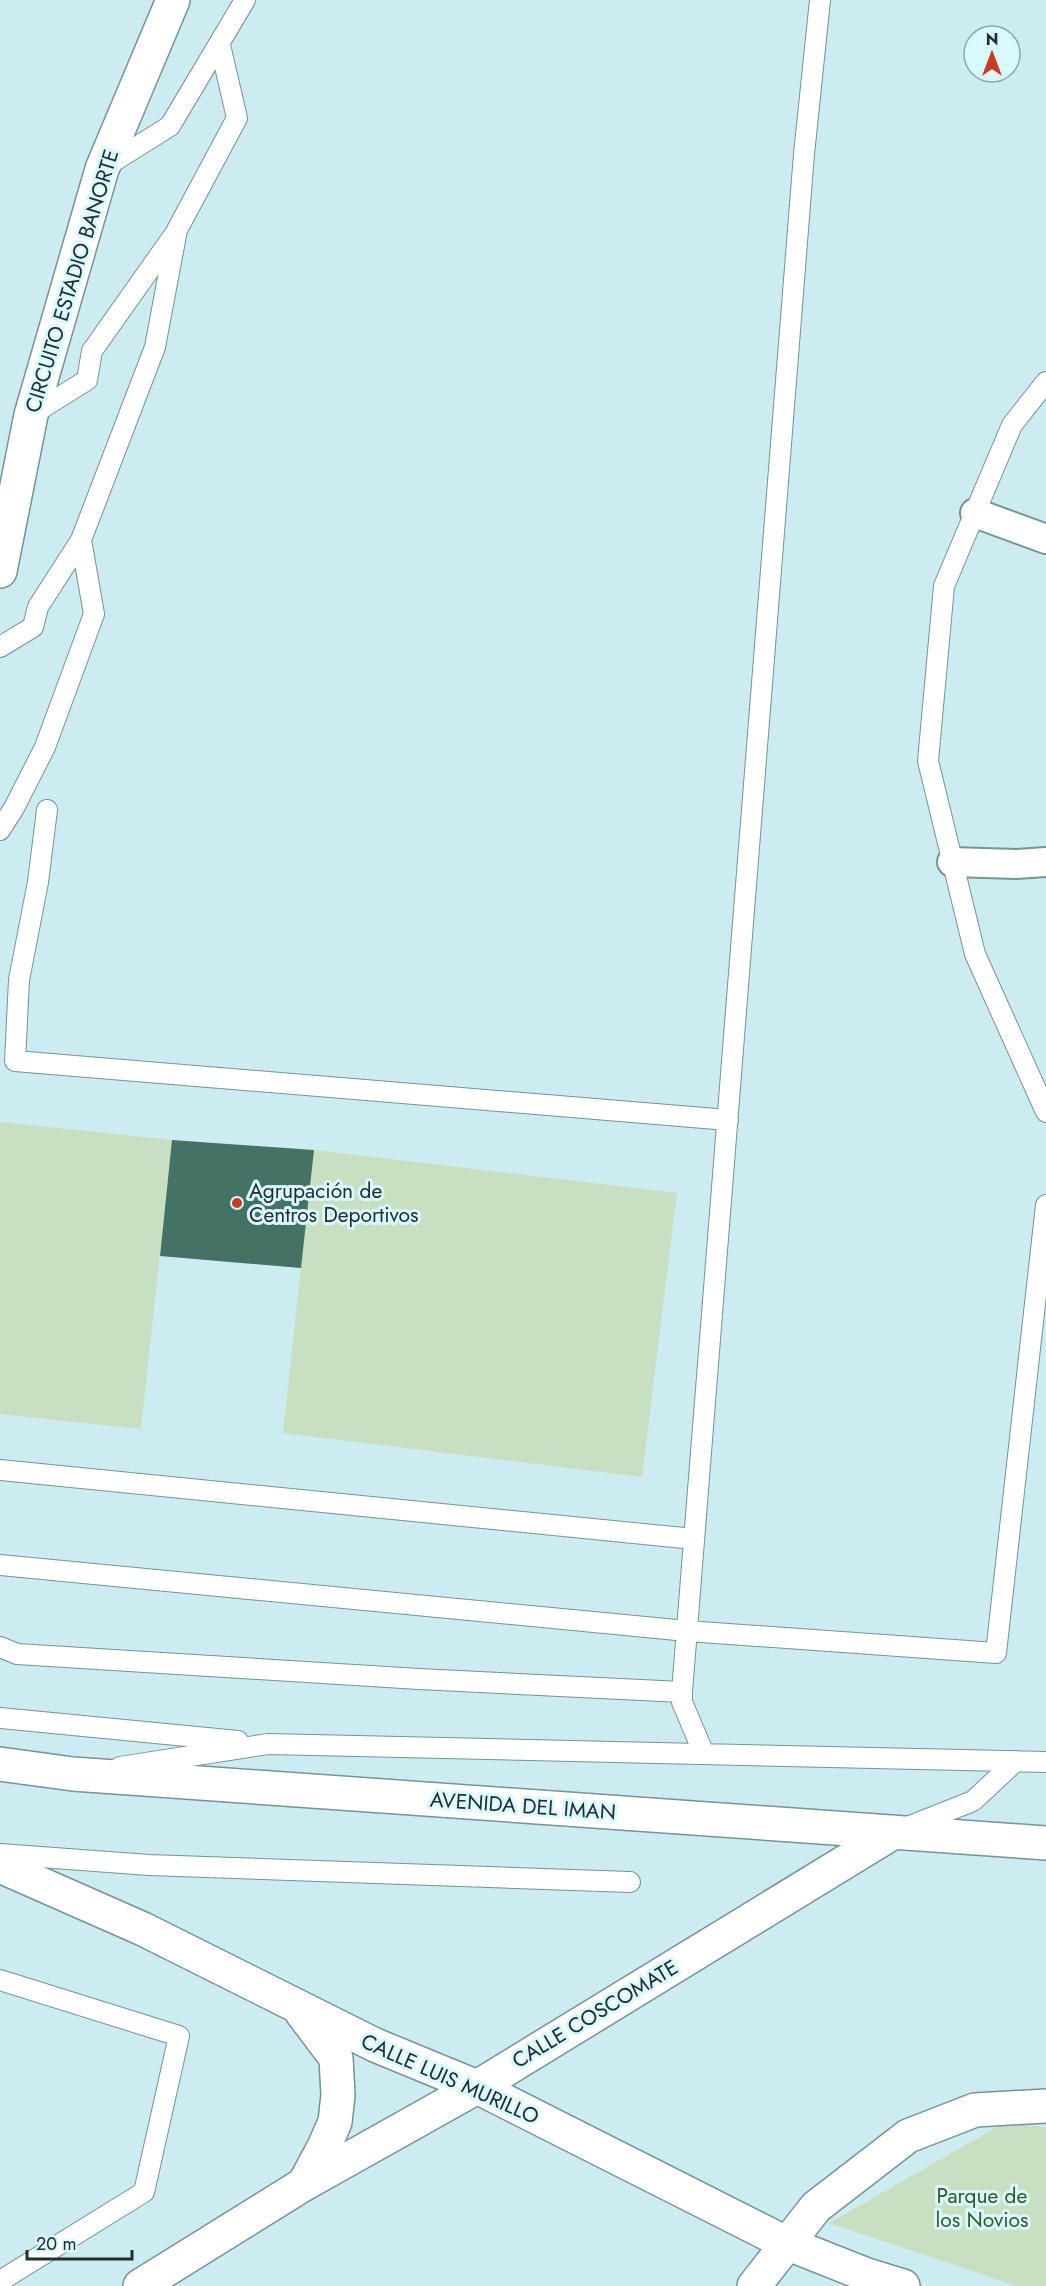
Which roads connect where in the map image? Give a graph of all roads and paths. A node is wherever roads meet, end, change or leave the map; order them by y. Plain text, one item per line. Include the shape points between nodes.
1 (173, 0) edge
2 (245, 0) edge
3 (820, 0) edge
4 (220, 45) junction
5 (102, 169) junction
6 (177, 230) junction
7 (1046, 382) edge
8 (31, 415) junction
9 (975, 513) junction
10 (1046, 539) edge
11 (81, 540) junction
12 (0, 571) edge
13 (0, 647) edge
14 (47, 810) dead end
15 (0, 830) edge
16 (952, 862) junction
17 (1046, 862) edge
18 (1046, 1112) edge
19 (728, 1120) junction
20 (1046, 1205) edge
21 (0, 1470) edge
22 (694, 1539) junction
23 (0, 1565) edge
24 (687, 1631) junction
25 (0, 1647) edge
26 (682, 1692) junction
27 (0, 1718) edge
28 (268, 1744) junction
29 (704, 1754) junction
30 (1016, 1761) junction
31 (1046, 1762) edge
32 (0, 1764) edge
33 (73, 1774) junction
34 (894, 1832) junction
35 (1046, 1843) edge
36 (0, 1854) edge
37 (0, 1866) edge
38 (630, 1882) dead end
39 (0, 1980) edge
40 (297, 2007) junction
41 (477, 2087) junction
42 (1046, 2106) edge
43 (304, 2184) junction
44 (786, 2243) junction
45 (0, 2281) edge
46 (140, 2286) edge
47 (754, 2286) edge
48 (903, 2286) edge

1 - 5 street, CIRCUITO ESTADIO BANORTE
2 - 4 lane
3 - 19 lane via 804,154
4 - 5 lane via 170,126
4 - 6 lane via 237,118
5 - 8 street, CIRCUITO ESTADIO BANORTE
6 - 8 lane via 92,351 87,380
6 - 11 lane via 155,347
7 - 9 lane via 1012,425
8 - 12 street, CIRCUITO ESTADIO BANORTE
9 - 10 street
9 - 16 lane via 944,586 927,761
11 - 13 lane via 38,607 33,627
11 - 15 lane via 94,614 45,747
14 - 19 lane via 38,882 18,980 15,1061
16 - 17 street
16 - 18 lane via 975,954
19 - 22 lane
20 - 24 lane via 996,1653
21 - 22 lane
22 - 24 lane
23 - 24 lane
24 - 26 lane
25 - 26 lane via 17,1654
26 - 29 lane via 682,1702
27 - 28 lane
28 - 29 lane
28 - 33 lane
29 - 30 lane
30 - 31 lane
30 - 34 lane via 973,1801
32 - 33 street, AVENIDA DEL IMAN
33 - 34 street, AVENIDA DEL IMAN
34 - 35 street, AVENIDA DEL IMAN
34 - 41 street, CALLE COSCOMATE
36 - 38 lane via 149,1865
37 - 40 street, CALLE LUIS MURILLO via 143,1929
39 - 45 lane via 179,2036 144,2192
40 - 41 street, CALLE LUIS MURILLO via 375,2045
40 - 43 street via 336,2058 339,2095 335,2121
41 - 43 street, CALLE COSCOMATE
41 - 44 street, CALLE LUIS MURILLO
42 - 44 street via 975,2110 908,2136 816,2207
43 - 46 street, CALLE COSCOMATE
44 - 47 street
44 - 48 street, CALLE LUIS MURILLO

